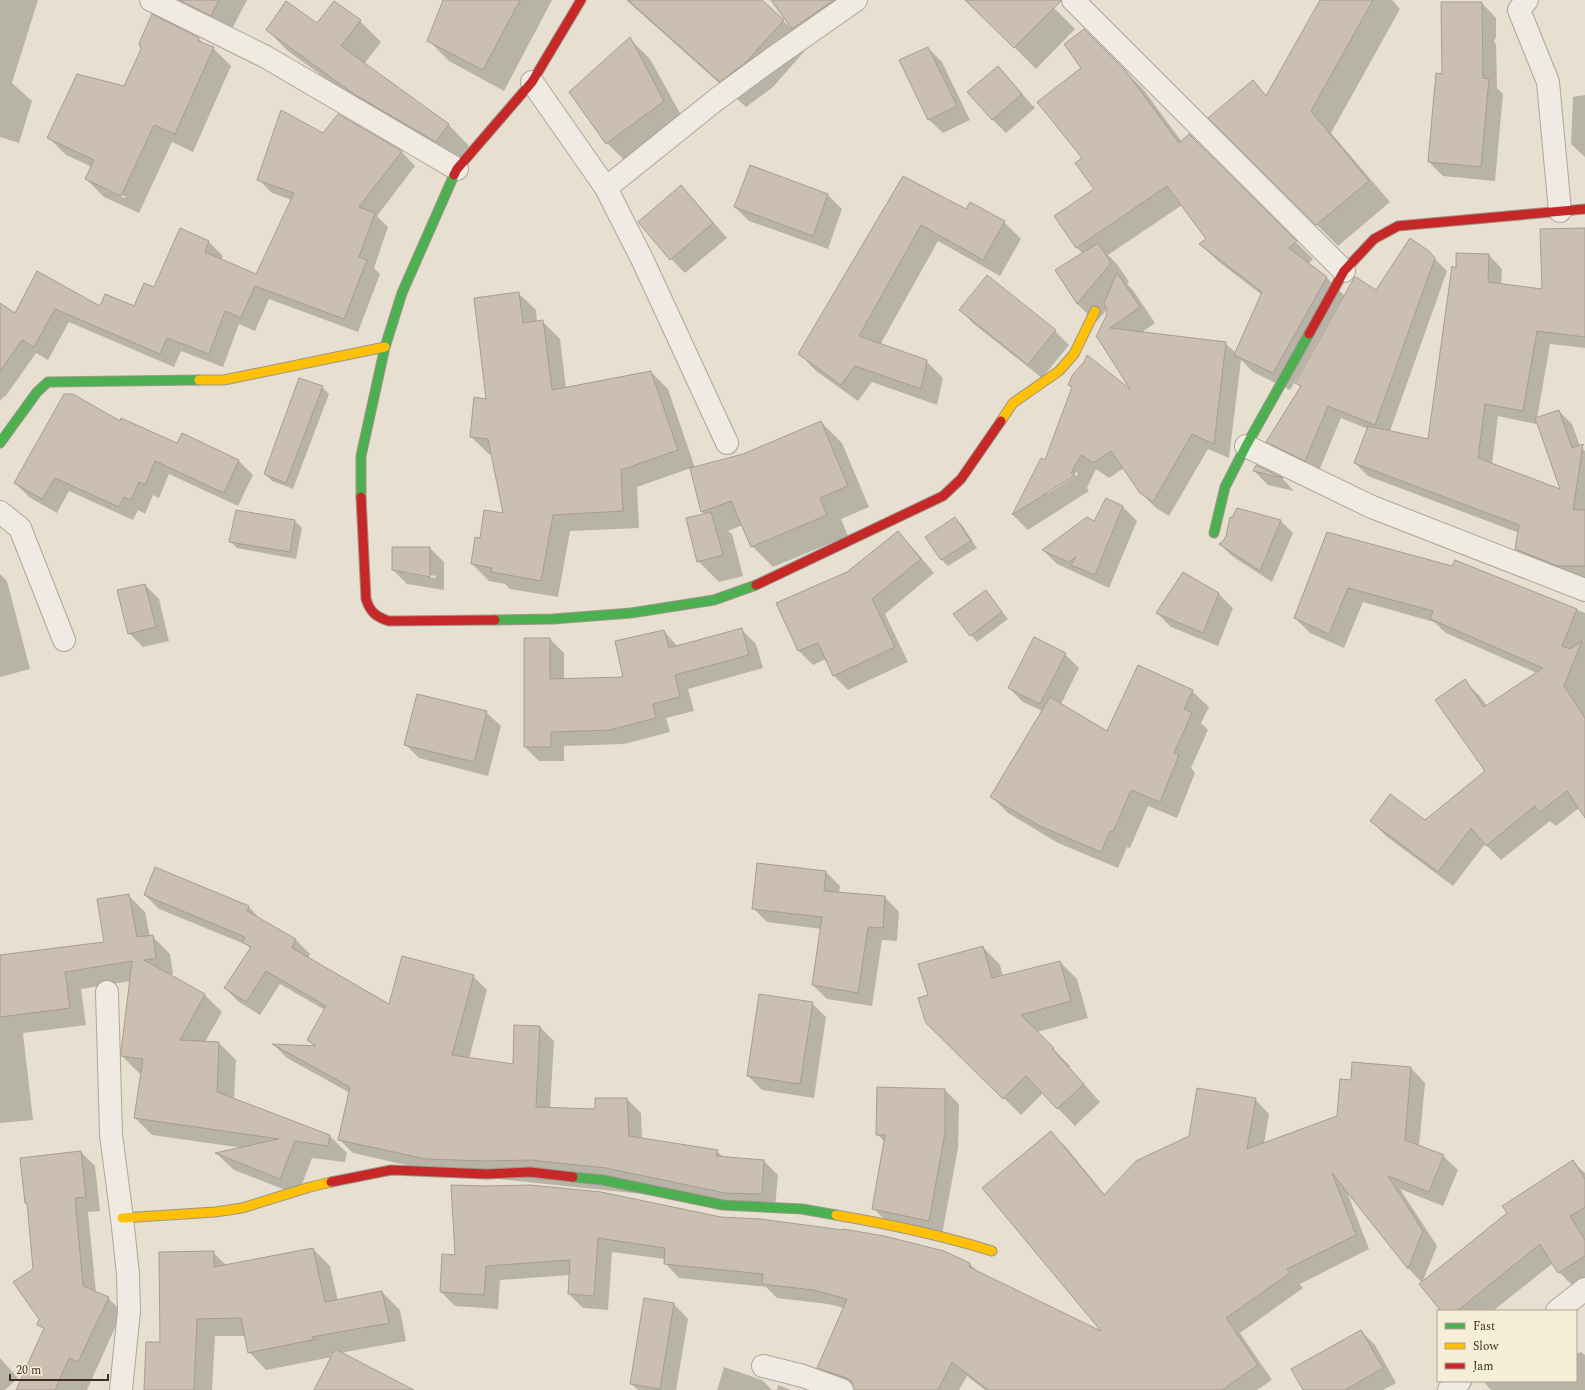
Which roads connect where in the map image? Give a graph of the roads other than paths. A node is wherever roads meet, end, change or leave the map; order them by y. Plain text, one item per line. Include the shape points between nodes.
1 (151, 0) edge
2 (581, 0) edge
3 (856, 0) edge
4 (1073, 0) edge
5 (1527, 0) edge
6 (532, 82) junction
7 (457, 169) junction
8 (606, 188) junction
9 (1585, 209) edge
10 (1560, 211) junction
11 (1344, 271) junction
12 (1095, 311) dead end
13 (385, 347) junction
14 (727, 442) dead end
15 (0, 443) edge
16 (1246, 446) junction
17 (0, 512) edge
18 (1214, 533) dead end
19 (1585, 590) edge
20 (64, 640) dead end
21 (107, 992) dead end
22 (122, 1218) junction
23 (992, 1250) dead end
24 (1585, 1289) edge
25 (1558, 1310) edge
26 (763, 1366) dead end
27 (1459, 1382) edge
28 (121, 1390) edge
29 (842, 1390) edge
30 (1449, 1390) edge

1 - 7 street via 266,57
2 - 6 street
3 - 8 street via 717,99
4 - 11 street
5 - 10 street via 1519,10 1548,82
6 - 7 street
6 - 8 street
7 - 13 street via 402,292
8 - 14 street via 643,261
9 - 10 street
10 - 11 street via 1398,226 1374,239
11 - 16 street
12 - 13 street via 1074,354 1059,371 1013,403 961,479 943,496 766,581 714,600 631,613 553,619 389,621 369,610 366,599 361,507 361,456
13 - 15 street via 224,380 48,382 37,392
16 - 18 street via 1225,487
16 - 19 street via 1372,507
17 - 20 street via 20,528
21 - 22 street via 112,1135
22 - 23 street via 242,1208 310,1187 390,1170 486,1174 530,1172 603,1180 723,1205 802,1209 887,1224
22 - 28 street via 129,1310
24 - 25 street
26 - 29 street via 803,1376
27 - 30 street

